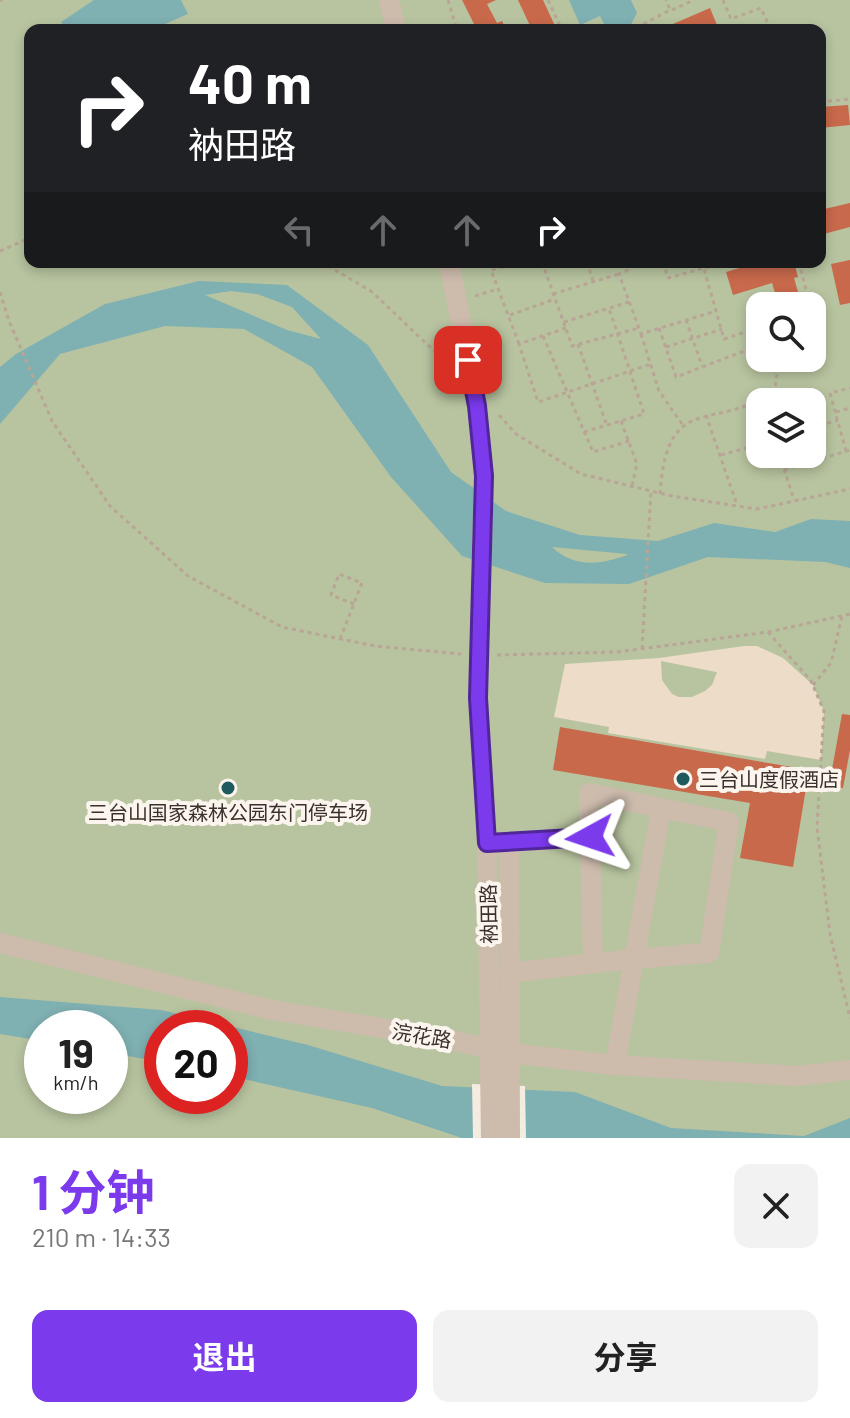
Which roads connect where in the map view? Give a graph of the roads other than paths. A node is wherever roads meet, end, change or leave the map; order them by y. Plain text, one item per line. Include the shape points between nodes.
1 (389, 0) edge
2 (395, 24) edge
3 (450, 268) edge
4 (661, 809) junction
5 (590, 837) junction
6 (487, 843) junction
7 (509, 844) junction
8 (0, 943) edge
9 (635, 957) junction
10 (593, 962) junction
11 (509, 973) junction
12 (500, 1051) junction
13 (615, 1065) junction
14 (850, 1070) edge
15 (500, 1076) junction
16 (491, 1138) edge
17 (510, 1138) edge

1 - 2 street
3 - 6 street, 衲田路 via 484,476 478,698
4 - 5 street via 589,793
4 - 9 street
4 - 9 street via 729,822 709,953
5 - 7 street
5 - 10 street
6 - 7 street
6 - 12 street, 衲田路
7 - 11 street, 衲田路
8 - 12 street, 浣花路 via 272,1010
9 - 10 street
9 - 13 street
10 - 11 street
11 - 12 street, 衲田路
12 - 13 street, 浣花路
12 - 15 street, 衲田路
13 - 14 street, 浣花路 via 797,1076
15 - 16 street, 衲田路
15 - 17 street, 衲田路

